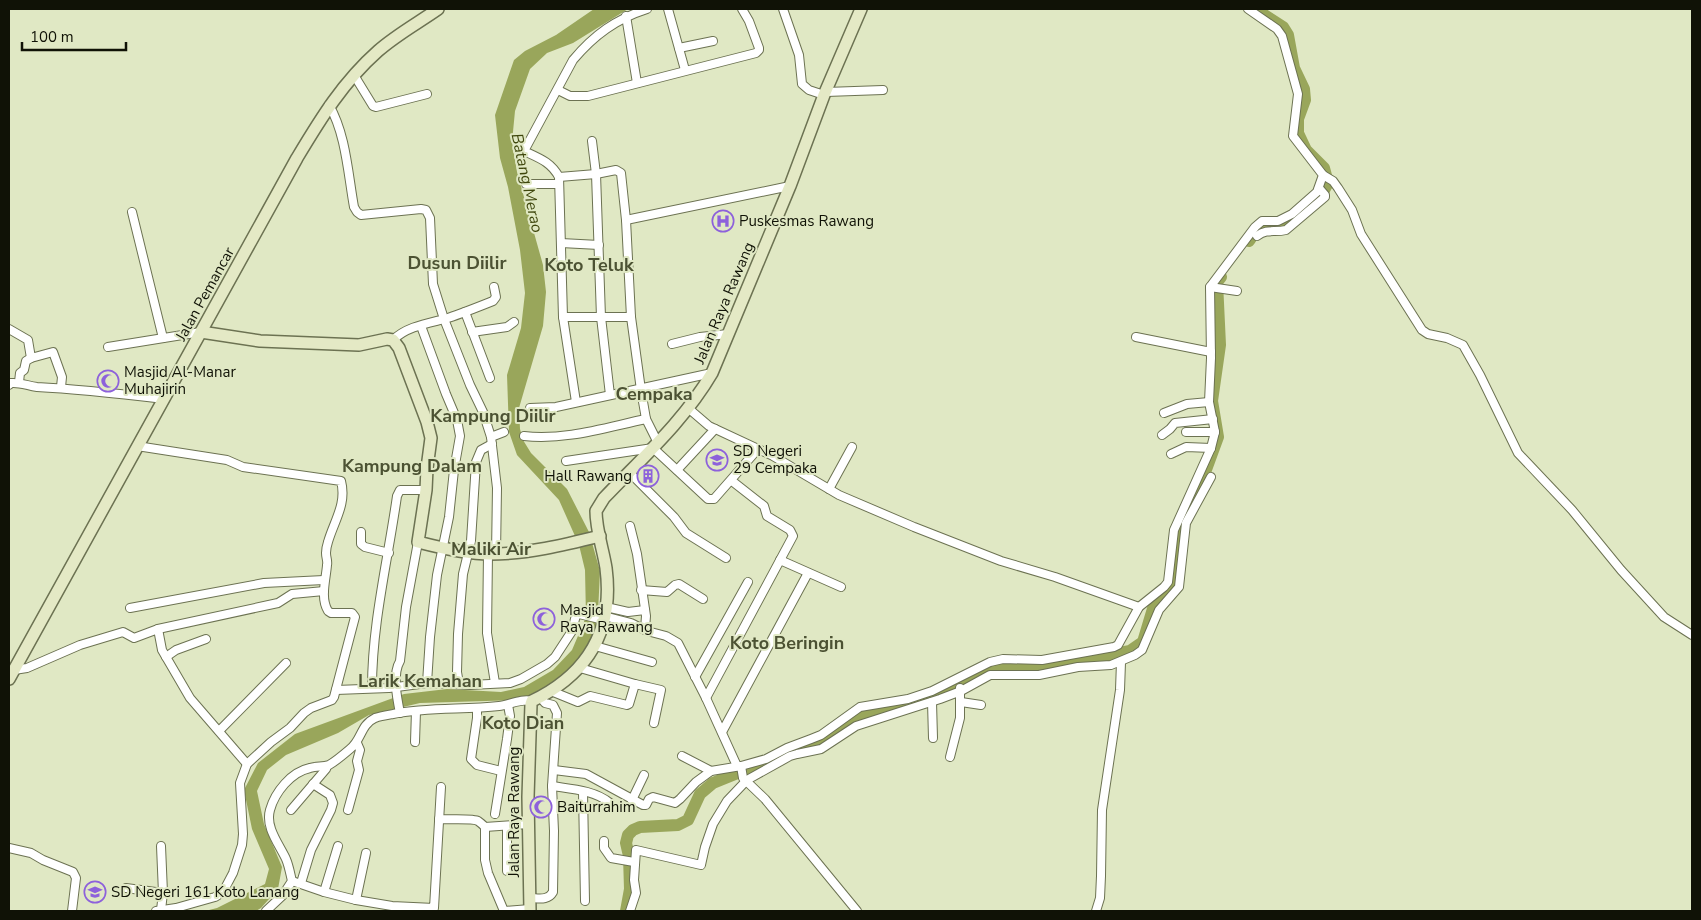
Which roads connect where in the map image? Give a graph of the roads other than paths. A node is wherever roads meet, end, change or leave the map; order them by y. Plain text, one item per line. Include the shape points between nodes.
1 (438, 9) edge
2 (647, 9) edge
3 (668, 9) edge
4 (742, 9) edge
5 (783, 9) edge
6 (861, 9) edge
7 (1248, 9) edge
8 (626, 16) junction
9 (713, 41) dead end
10 (679, 48) junction
11 (685, 70) junction
12 (354, 75) junction
13 (636, 83) junction
14 (558, 90) junction
15 (884, 90) dead end
16 (825, 93) junction
17 (427, 94) dead end
18 (329, 105) junction
19 (592, 141) dead end
20 (596, 174) junction
21 (1323, 175) junction
22 (559, 180) junction
23 (526, 184) dead end
24 (790, 186) junction
25 (1322, 191) junction
26 (132, 212) dead end
27 (626, 220) junction
28 (1257, 236) dead end
29 (561, 243) junction
30 (598, 245) junction
31 (494, 287) dead end
32 (1214, 288) junction
33 (1237, 291) dead end
34 (465, 312) junction
35 (563, 317) junction
36 (601, 317) junction
37 (631, 317) junction
38 (444, 319) junction
39 (514, 322) dead end
40 (421, 326) junction
41 (9, 329) edge
42 (201, 332) junction
43 (472, 332) junction
44 (728, 334) junction
45 (1136, 337) dead end
46 (163, 338) junction
47 (393, 340) junction
48 (672, 344) dead end
49 (108, 347) dead end
50 (1211, 352) junction
51 (31, 358) junction
52 (712, 373) junction
53 (490, 378) dead end
54 (19, 382) junction
55 (9, 385) edge
56 (61, 388) junction
57 (641, 390) junction
58 (610, 395) junction
59 (164, 399) junction
60 (576, 402) junction
61 (1209, 402) junction
62 (530, 408) dead end
63 (688, 408) junction
64 (1164, 413) dead end
65 (646, 419) junction
66 (1213, 419) junction
67 (715, 429) junction
68 (504, 432) dead end
69 (1186, 432) dead end
70 (1215, 432) junction
71 (1162, 435) dead end
72 (524, 436) dead end
73 (491, 440) junction
74 (655, 445) junction
75 (137, 446) junction
76 (852, 446) dead end
77 (1211, 448) junction
78 (757, 450) junction
79 (1171, 454) dead end
80 (566, 461) dead end
81 (677, 470) junction
82 (629, 472) junction
83 (1211, 477) dead end
84 (732, 480) junction
85 (829, 489) junction
86 (426, 490) junction
87 (630, 526) dead end
88 (361, 532) dead end
89 (597, 537) junction
90 (418, 542) junction
91 (442, 549) junction
92 (467, 552) junction
93 (389, 553) junction
94 (492, 554) junction
95 (726, 558) dead end
96 (780, 560) junction
97 (808, 573) junction
98 (324, 580) junction
99 (748, 582) dead end
100 (840, 587) dead end
101 (641, 590) junction
102 (324, 591) junction
103 (703, 599) dead end
104 (1142, 606) junction
105 (130, 608) dead end
106 (645, 610) junction
107 (1158, 610) junction
108 (603, 616) junction
109 (158, 629) junction
110 (646, 629) junction
111 (1692, 635) edge
112 (206, 639) dead end
113 (595, 646) junction
114 (166, 657) junction
115 (652, 662) dead end
116 (1121, 662) junction
117 (286, 663) dead end
118 (580, 668) junction
119 (11, 674) edge
120 (695, 677) junction
121 (427, 683) junction
122 (495, 683) junction
123 (459, 684) junction
124 (635, 684) junction
125 (960, 685) junction
126 (397, 686) junction
127 (372, 688) junction
128 (336, 690) junction
129 (541, 696) junction
130 (706, 698) junction
131 (932, 702) junction
132 (961, 702) junction
133 (981, 704) dead end
134 (508, 705) junction
135 (477, 709) junction
136 (416, 711) junction
137 (400, 712) junction
138 (654, 723) dead end
139 (220, 731) junction
140 (722, 732) junction
141 (822, 736) junction
142 (933, 738) dead end
143 (415, 742) dead end
144 (358, 744) junction
145 (827, 745) junction
146 (682, 756) dead end
147 (950, 757) dead end
148 (247, 764) junction
149 (326, 766) junction
150 (740, 767) junction
151 (554, 770) junction
152 (501, 771) junction
153 (711, 771) junction
154 (644, 775) dead end
155 (745, 779) junction
156 (313, 784) junction
157 (552, 786) junction
158 (441, 787) dead end
159 (583, 792) junction
160 (632, 800) junction
161 (610, 802) dead end
162 (291, 810) dead end
163 (348, 810) dead end
164 (496, 814) dead end
165 (439, 819) junction
166 (528, 824) junction
167 (507, 826) junction
168 (485, 827) junction
169 (604, 840) dead end
170 (161, 846) dead end
171 (338, 846) dead end
172 (9, 848) edge
173 (366, 853) dead end
174 (631, 861) junction
175 (507, 871) dead end
176 (292, 881) junction
177 (301, 884) junction
178 (126, 888) dead end
179 (324, 892) junction
180 (163, 893) junction
181 (356, 900) junction
182 (585, 901) dead end
183 (530, 906) edge
184 (159, 910) edge
185 (177, 910) edge
186 (72, 911) edge
187 (266, 911) edge
188 (505, 911) edge
189 (630, 911) edge
190 (857, 911) edge
191 (1096, 911) edge

1 - 12 main road, Jalan Pemancar via 380,49
2 - 8 street
3 - 10 street
4 - 11 street via 758,52
5 - 16 street via 799,55 802,84 808,90
6 - 16 main road, Jalan Raya Rawang
7 - 21 street via 1282,36 1298,94 1293,136
8 - 13 street
8 - 14 street via 582,48
9 - 10 street
10 - 11 street
11 - 13 street
12 - 17 street via 376,107
12 - 18 main road, Jalan Pemancar
13 - 14 street via 588,96 570,96
14 - 22 street via 524,151 546,161
15 - 16 street
16 - 24 main road, Jalan Raya Rawang
18 - 38 street via 341,131 357,212 361,215 421,208 428,213 432,277
18 - 42 main road, Jalan Pemancar
19 - 20 street
20 - 22 street
20 - 27 street via 616,170 621,173
20 - 30 street
21 - 25 street
21 - 111 street via 1333,181 1352,210 1361,234 1422,330 1463,345 1518,453 1664,617
22 - 23 street
22 - 29 street
24 - 27 street
24 - 44 main road, Jalan Raya Rawang
25 - 28 street via 1325,197 1286,230 1268,230
25 - 32 street via 1285,219 1257,225 1223,268
26 - 46 street
27 - 37 street
29 - 30 street
29 - 35 street
30 - 36 street
31 - 34 street via 496,300
32 - 33 street
32 - 50 street
34 - 38 street
34 - 43 street
35 - 36 street
35 - 60 street
36 - 37 street
36 - 58 street
37 - 57 street
38 - 40 street
38 - 73 street via 483,412
39 - 43 street via 507,327
40 - 47 street via 399,334
40 - 91 street via 457,420 460,436
41 - 51 street via 29,342
42 - 46 street
42 - 47 main road via 260,342 359,345
42 - 59 main road, Jalan Pemancar
43 - 53 street
44 - 48 street via 700,336
44 - 52 main road, Jalan Raya Rawang
45 - 50 street
46 - 49 street
47 - 86 main road via 399,348 431,438
50 - 61 street
51 - 54 street via 20,373
51 - 56 street via 53,352 62,377
52 - 57 street
52 - 63 main road, Jalan Raya Rawang
54 - 55 street
54 - 56 street
56 - 59 street
57 - 58 street
57 - 65 street
58 - 60 street
59 - 75 main road, Jalan Pemancar
60 - 62 street
61 - 64 street via 1187,404
61 - 66 street
63 - 67 street
63 - 74 main road, Jalan Raya Rawang
65 - 72 street via 578,433
65 - 74 street
66 - 70 street
66 - 71 street via 1175,423
67 - 78 street
67 - 81 street
68 - 73 street
69 - 70 street
70 - 77 street
73 - 92 street via 480,450 476,462 471,541
73 - 94 street via 497,488
74 - 80 street
74 - 81 street
74 - 82 main road, Jalan Raya Rawang
75 - 98 street via 227,460 244,467 340,481 342,504 329,540
75 - 119 main road, Jalan Pemancar
76 - 85 street
77 - 79 street via 1186,447
77 - 104 street via 1174,530 1168,582
78 - 84 street
78 - 85 street
81 - 84 street via 711,500
82 - 89 main road, Jalan Raya Rawang via 598,506
82 - 95 street via 686,533
83 - 107 street via 1186,523 1179,587
84 - 96 street via 764,506 767,516 792,533
85 - 104 street via 1000,561
86 - 90 main road
86 - 93 street via 404,489 398,492
87 - 101 street
88 - 93 street via 361,544 365,547
89 - 94 main road via 535,550
89 - 108 main road, Jalan Raya Rawang via 606,569
90 - 91 main road
90 - 126 street via 397,666
91 - 92 main road
91 - 121 street
92 - 94 main road
92 - 123 street via 462,574 458,634
93 - 127 street via 373,640
94 - 122 street via 487,633
96 - 97 street
96 - 130 street
97 - 100 street
97 - 140 street
98 - 102 street
98 - 105 street via 264,583
99 - 120 street
101 - 103 street via 667,592 679,584
101 - 106 street
102 - 109 street via 292,594 278,603
102 - 128 street via 328,611 352,613 355,617
104 - 107 street
104 - 125 street via 1121,642 1114,647 1042,660 990,662
106 - 108 street
106 - 110 street
107 - 116 street via 1142,650
108 - 110 street
108 - 113 main road, Jalan Raya Rawang
108 - 122 street via 576,615 572,631 555,657 521,679
109 - 114 street
109 - 119 street via 134,638 123,632 84,643
110 - 120 street via 678,643
112 - 114 street
113 - 115 street
113 - 118 main road, Jalan Raya Rawang
114 - 139 street via 190,698
116 - 125 street via 1039,675 990,675
116 - 191 street via 1120,690 1102,810 1100,898
117 - 139 street
118 - 124 street
118 - 129 main road, Jalan Raya Rawang
120 - 130 street
121 - 123 street
121 - 126 street
122 - 123 street
124 - 129 street via 629,704 590,696 578,702
124 - 138 street via 661,690
125 - 131 street
125 - 132 street
125 - 141 street via 908,699 860,707
126 - 127 street
126 - 137 street
127 - 128 street
128 - 148 street via 332,700 311,708
129 - 134 street
129 - 151 street via 545,703 553,705 557,713
129 - 166 main road, Jalan Raya Rawang via 530,713
130 - 140 street
131 - 142 street
131 - 145 street via 861,724
132 - 133 street
132 - 147 street
134 - 135 street
134 - 152 street via 510,716
135 - 136 street
135 - 152 street via 471,759 477,765
136 - 137 street
136 - 143 street
137 - 144 street via 366,723
139 - 148 street
140 - 150 street
141 - 145 street
141 - 150 street
144 - 149 street
144 - 163 street via 359,770
145 - 155 street via 796,754
146 - 153 street
148 - 185 street via 240,782 242,845 231,878 223,892
149 - 156 street
149 - 176 street via 296,774 280,791 269,811 268,820
150 - 153 street
150 - 155 street
151 - 157 street
151 - 160 street via 586,774
152 - 164 street
153 - 160 street via 674,803 653,797 646,806
154 - 160 street
155 - 174 street via 713,824 701,865 636,850
155 - 190 street
156 - 162 street
156 - 177 street via 330,795 332,803 311,850
157 - 159 street
157 - 183 street via 553,892
158 - 165 street
159 - 161 street via 602,796
159 - 182 street
165 - 168 street via 477,820
165 - 181 street via 434,908
166 - 167 street
166 - 183 main road, Jalan Raya Rawang
167 - 168 street
167 - 175 street
168 - 188 street via 487,867
169 - 174 street via 604,848 611,858
170 - 180 street
171 - 179 street
172 - 186 street via 31,853 73,872 76,878
173 - 181 street
174 - 189 street via 636,893
176 - 177 street
176 - 187 street
177 - 179 street
178 - 180 street
179 - 181 street
180 - 184 street
183 - 188 street
184 - 185 street

